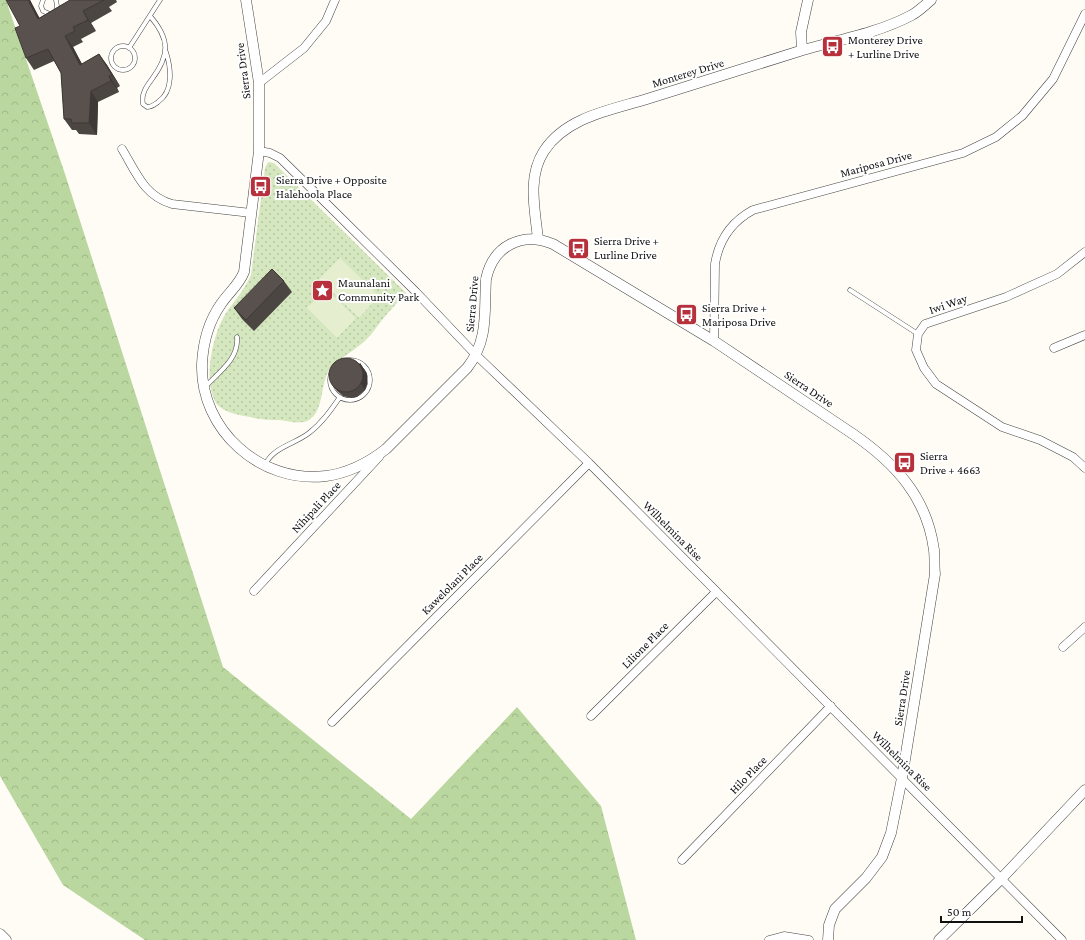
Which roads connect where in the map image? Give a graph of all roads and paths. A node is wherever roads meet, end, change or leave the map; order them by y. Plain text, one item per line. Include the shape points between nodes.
1 (43, 0) edge
2 (56, 0) edge
3 (160, 0) edge
4 (246, 0) edge
5 (334, 0) edge
6 (808, 0) edge
7 (931, 0) edge
8 (1085, 14) edge
9 (150, 16) junction
10 (129, 48) junction
11 (802, 50) junction
12 (166, 52) junction
13 (259, 83) junction
14 (122, 149) dead end
15 (260, 151) junction
16 (251, 213) junction
17 (538, 239) junction
18 (1085, 252) edge
19 (850, 290) dead end
20 (918, 334) junction
21 (1085, 335) edge
22 (237, 337) dead end
23 (714, 341) junction
24 (1054, 348) dead end
25 (476, 355) junction
26 (204, 387) junction
27 (340, 397) junction
28 (396, 439) junction
29 (589, 463) junction
30 (264, 466) junction
31 (1085, 468) edge
32 (254, 591) dead end
33 (716, 592) junction
34 (1085, 627) edge
35 (1064, 647) dead end
36 (831, 706) junction
37 (591, 716) dead end
38 (332, 722) dead end
39 (902, 778) junction
40 (1085, 790) edge
41 (682, 860) dead end
42 (1001, 879) junction
43 (0, 934) edge
44 (6, 940) edge
45 (769, 940) edge
46 (809, 940) edge
47 (828, 940) edge
48 (939, 940) edge
49 (1062, 940) edge

1 - 2 lane via 42,11 50,14 57,9
3 - 9 lane
4 - 13 street, Sierra Drive
5 - 13 street via 326,21 304,48
6 - 11 street via 801,32
7 - 11 street, Monterey Drive via 913,14 879,28
8 - 23 street, Mariposa Drive via 1053,79 1022,116 996,137 963,153 753,210 736,220 724,236 715,264
9 - 10 lane
9 - 12 lane via 163,37
10 - 10 lane via 121,47 114,50 111,62 116,68 124,70 131,67 135,59
11 - 17 street, Monterey Drive via 587,118 563,130 543,152 535,172 533,194
12 - 12 lane via 162,64 143,94 143,104 147,107 161,100 167,89 170,72
13 - 15 street, Sierra Drive
14 - 16 street via 146,189 164,202
15 - 16 street, Sierra Drive
15 - 25 street, Wilhelmina Rise via 280,158
16 - 26 street, Sierra Drive via 242,276 221,303 205,339 202,366
17 - 23 street, Sierra Drive via 553,244
17 - 25 street, Sierra Drive via 514,243 500,252 491,264 486,279 484,331
18 - 20 street, Iwi Way via 1057,274 1006,297 925,324
19 - 20 lane
20 - 31 street via 916,350 924,368 936,384 1002,426 1073,456
21 - 24 street
22 - 26 lane via 237,348 232,358
23 - 39 street, Sierra Drive via 874,449 902,476 929,526 935,574
25 - 28 street, Sierra Drive via 467,368
25 - 29 street, Wilhelmina Rise
26 - 30 street, Sierra Drive via 214,417 229,439 249,457
27 - 27 lane via 352,400 363,396 367,391 370,385 369,373 361,363 349,360 334,370 331,375 332,388
27 - 30 lane via 318,425 304,437 273,453
28 - 30 street, Sierra Drive via 364,464 339,474 299,476
28 - 32 street, Nihipali Place
29 - 33 street, Wilhelmina Rise
29 - 38 street, Kawelolani Place
33 - 36 street, Wilhelmina Rise
33 - 37 street, Lilione Place
34 - 35 street
36 - 39 street, Wilhelmina Rise
36 - 41 street, Hilo Place
39 - 42 street, Wilhelmina Rise
39 - 47 street, Sierra Drive via 891,833 882,856 866,878 835,909 829,925
40 - 42 street
42 - 48 street
42 - 49 street, Wilhelmina Rise
43 - 44 street
45 - 46 street via 784,936

